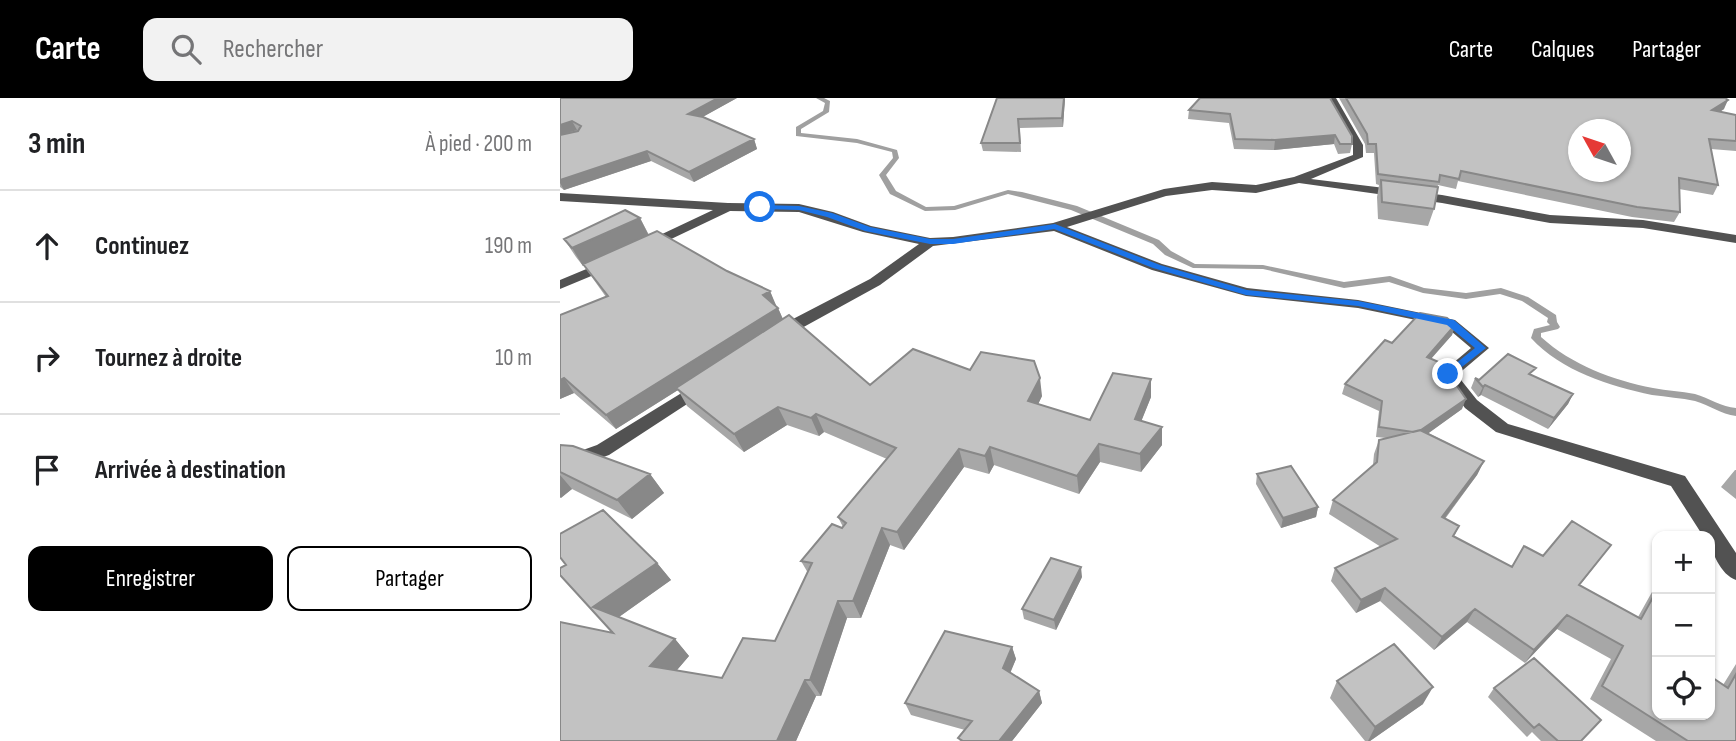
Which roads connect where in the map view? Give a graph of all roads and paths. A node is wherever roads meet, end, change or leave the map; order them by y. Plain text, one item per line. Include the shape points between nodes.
1 (1331, 98) edge
2 (1297, 180) junction
3 (560, 197) edge
4 (728, 207) junction
5 (1062, 224) junction
6 (1736, 239) edge
7 (930, 242) junction
8 (560, 285) edge
9 (770, 342) edge
10 (715, 379) edge
11 (560, 453) edge
12 (1736, 571) edge

1 - 2 street via 1358,145 1358,157
2 - 5 street via 1256,189 1212,186 1164,193
2 - 6 street via 1550,219 1643,225
3 - 4 street
4 - 7 street via 799,208
4 - 8 street
5 - 7 street
5 - 12 street via 1157,267 1246,292 1358,304 1450,323 1481,348 1448,374 1471,404 1502,428 1678,481
7 - 9 street via 875,282
10 - 11 street via 603,450 584,457

